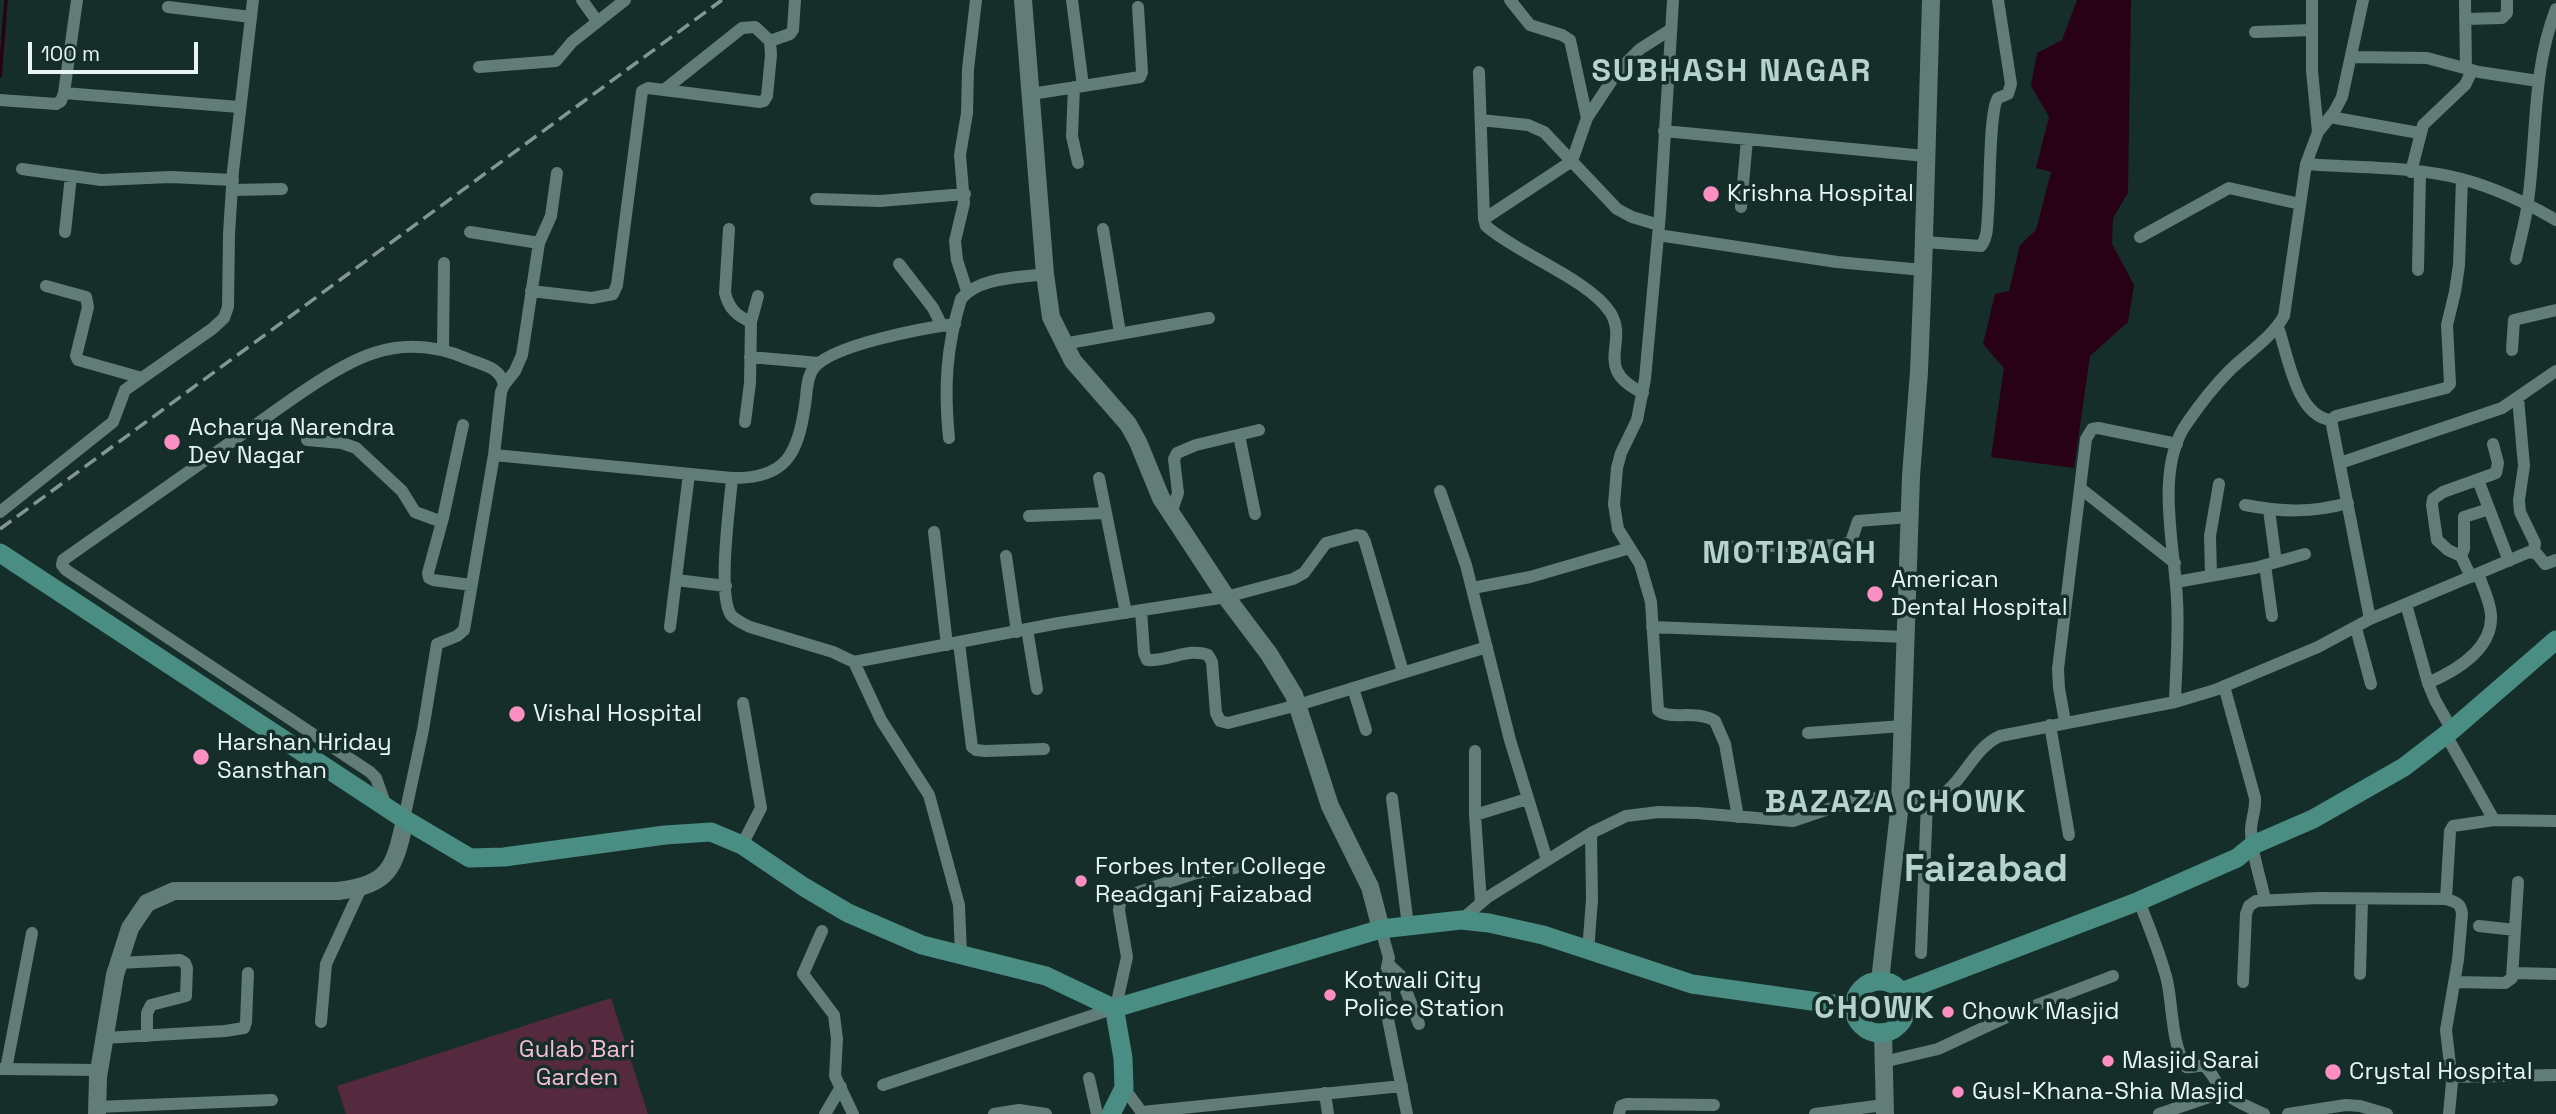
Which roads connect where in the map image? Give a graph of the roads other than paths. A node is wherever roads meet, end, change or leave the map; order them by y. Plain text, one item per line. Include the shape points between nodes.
1 (77, 0) edge
2 (253, 0) edge
3 (582, 0) edge
4 (625, 0) edge
5 (795, 0) edge
6 (976, 0) edge
7 (1023, 0) edge
8 (1072, 0) edge
9 (1510, 0) edge
10 (1674, 0) edge
11 (1931, 0) edge
12 (1998, 0) edge
13 (2312, 0) edge
14 (2363, 0) edge
15 (2465, 0) edge
16 (2507, 0) edge
17 (196, 5) edge
18 (1138, 6) dead end
19 (167, 7) dead end
20 (2556, 9) edge
21 (251, 17) junction
22 (2465, 19) junction
23 (597, 21) junction
24 (2553, 27) edge
25 (1670, 30) junction
26 (2312, 30) junction
27 (2255, 32) dead end
28 (770, 41) junction
29 (2351, 57) junction
30 (480, 67) dead end
31 (2469, 70) junction
32 (1479, 72) dead end
33 (2538, 82) junction
34 (1078, 86) junction
35 (664, 90) junction
36 (64, 93) junction
37 (1031, 94) junction
38 (5, 100) edge
39 (239, 107) junction
40 (2329, 117) junction
41 (1587, 118) junction
42 (1481, 120) junction
43 (1664, 131) junction
44 (2318, 132) junction
45 (2419, 133) junction
46 (1747, 139) junction
47 (1925, 156) junction
48 (1572, 161) junction
49 (1077, 163) dead end
50 (2306, 164) junction
51 (22, 169) dead end
52 (2416, 172) junction
53 (557, 173) dead end
54 (71, 176) junction
55 (2462, 179) junction
56 (232, 185) junction
57 (282, 190) dead end
58 (965, 194) junction
59 (816, 199) dead end
60 (2528, 203) junction
61 (2300, 204) junction
62 (1741, 207) dead end
63 (1484, 219) junction
64 (2556, 220) edge
65 (729, 229) dead end
66 (1103, 229) dead end
67 (1658, 230) junction
68 (65, 232) dead end
69 (470, 232) dead end
70 (2140, 237) dead end
71 (1924, 242) junction
72 (539, 243) junction
73 (2516, 259) dead end
74 (443, 263) dead end
75 (899, 264) dead end
76 (1923, 270) junction
77 (2418, 270) dead end
78 (1045, 274) junction
79 (46, 286) dead end
80 (531, 291) junction
81 (967, 291) junction
82 (758, 296) dead end
83 (2556, 310) edge
84 (1209, 318) dead end
85 (751, 322) junction
86 (948, 325) junction
87 (2278, 327) junction
88 (1120, 333) junction
89 (1063, 344) junction
90 (443, 350) junction
91 (2512, 350) dead end
92 (750, 357) junction
93 (819, 363) junction
94 (2555, 370) edge
95 (142, 378) junction
96 (504, 385) junction
97 (1643, 393) junction
98 (2518, 398) junction
99 (2331, 420) junction
100 (745, 422) dead end
101 (463, 425) dead end
102 (1258, 430) dead end
103 (1239, 435) junction
104 (949, 438) dead end
105 (307, 440) dead end
106 (2177, 444) junction
107 (2493, 444) dead end
108 (494, 455) junction
109 (2340, 463) junction
110 (689, 474) junction
111 (732, 478) junction
112 (1098, 478) dead end
113 (2477, 480) junction
114 (2219, 484) dead end
115 (2080, 488) junction
116 (1440, 491) dead end
117 (2348, 503) junction
118 (2245, 505) dead end
119 (2489, 509) junction
120 (2269, 510) junction
121 (0, 512) edge
122 (1106, 513) junction
123 (1171, 513) junction
124 (1255, 514) dead end
125 (1029, 516) dead end
126 (1909, 517) junction
127 (442, 522) junction
128 (934, 532) dead end
129 (1721, 547) dead end
130 (1630, 548) junction
131 (2534, 551) junction
132 (0, 553) edge
133 (2305, 554) dead end
134 (1006, 556) dead end
135 (2461, 556) junction
136 (2556, 560) edge
137 (2509, 561) junction
138 (2175, 563) junction
139 (2271, 563) junction
140 (2211, 575) junction
141 (2474, 575) junction
142 (676, 580) junction
143 (2176, 582) junction
144 (471, 585) junction
145 (726, 586) junction
146 (1473, 588) junction
147 (1226, 597) junction
148 (2406, 604) junction
149 (1141, 610) junction
150 (1126, 613) junction
151 (2272, 616) dead end
152 (2370, 620) junction
153 (670, 626) dead end
154 (1652, 626) junction
155 (2356, 628) junction
156 (1022, 631) junction
157 (1906, 637) junction
158 (2556, 640) edge
159 (953, 644) junction
160 (1487, 648) junction
161 (2556, 655) edge
162 (854, 662) junction
163 (1403, 672) junction
164 (2428, 683) junction
165 (2371, 684) dead end
166 (2224, 686) junction
167 (1353, 688) junction
168 (1037, 689) dead end
169 (2175, 702) junction
170 (743, 703) dead end
171 (1298, 705) junction
172 (2065, 722) junction
173 (2050, 725) junction
174 (1902, 726) junction
175 (1366, 730) dead end
176 (1808, 733) dead end
177 (2451, 736) junction
178 (1044, 749) dead end
179 (1475, 751) dead end
180 (1392, 798) dead end
181 (1527, 799) junction
182 (1900, 800) junction
183 (1927, 802) junction
184 (386, 807) junction
185 (1475, 815) junction
186 (1738, 817) junction
187 (404, 819) junction
188 (2494, 820) junction
189 (2556, 821) edge
190 (1591, 833) junction
191 (2069, 835) dead end
192 (742, 845) junction
193 (2249, 853) junction
194 (1547, 860) junction
195 (1235, 868) dead end
196 (2518, 882) dead end
197 (361, 888) junction
198 (2362, 899) junction
199 (2446, 899) junction
200 (2265, 900) junction
201 (2139, 901) junction
202 (1481, 903) junction
203 (1461, 920) junction
204 (1408, 926) junction
205 (2479, 926) dead end
206 (1381, 929) junction
207 (822, 930) dead end
208 (2515, 930) junction
209 (32, 933) dead end
210 (1588, 951) junction
211 (1921, 953) dead end
212 (961, 955) junction
213 (118, 963) junction
214 (1389, 965) junction
215 (248, 973) dead end
216 (2514, 973) junction
217 (2360, 974) dead end
218 (2554, 974) dead end
219 (2113, 976) dead end
220 (1880, 981) junction
221 (2244, 982) dead end
222 (2455, 982) junction
223 (1901, 992) junction
224 (1854, 1007) junction
225 (1114, 1008) junction
226 (321, 1022) dead end
227 (1419, 1024) dead end
228 (1883, 1032) junction
229 (146, 1036) junction
230 (104, 1038) junction
231 (1883, 1062) junction
232 (3, 1069) edge
233 (99, 1070) junction
234 (2556, 1075) edge
235 (2452, 1077) junction
236 (1089, 1078) dead end
237 (883, 1085) dead end
238 (1402, 1086) junction
239 (841, 1087) junction
240 (1124, 1088) junction
241 (2224, 1092) junction
242 (1325, 1093) junction
243 (272, 1100) dead end
244 (1714, 1105) dead end
245 (1221, 1109) edge
246 (1885, 1109) edge
247 (97, 1110) edge
248 (1143, 1113) edge
249 (825, 1114) edge
250 (853, 1114) edge
251 (994, 1114) edge
252 (1046, 1114) edge
253 (1097, 1114) edge
254 (1111, 1114) edge
255 (1328, 1114) edge
256 (1407, 1114) edge
257 (1619, 1114) edge
258 (1815, 1114) edge
259 (2159, 1114) edge
260 (2264, 1114) edge
261 (2288, 1114) edge
262 (2387, 1114) edge
263 (2449, 1114) edge

1 - 36 street
2 - 21 street
3 - 23 street
4 - 23 street
5 - 28 street via 790,34
6 - 58 street via 960,155
7 - 37 street
8 - 34 street
9 - 41 street via 1530,25 1570,40
10 - 25 street
11 - 47 street
12 - 71 street via 2011,84 1992,111 1986,237 1981,246
13 - 26 street
14 - 29 street
15 - 22 street
16 - 22 street via 2502,18
17 - 19 street
17 - 21 street
18 - 34 street via 1140,76
20 - 24 street
21 - 39 street
22 - 31 street
23 - 30 street via 556,61
24 - 33 street
25 - 41 street via 1630,57
25 - 43 street
26 - 27 street
26 - 44 street
28 - 35 street via 755,27 742,28
28 - 35 street via 764,101
29 - 31 street via 2427,58
29 - 40 street via 2342,97
31 - 33 street
31 - 45 street via 2465,85 2428,118
32 - 42 street
33 - 60 street
34 - 37 street
34 - 49 street via 1072,136
35 - 80 street via 642,91 613,293 592,298
36 - 38 street via 56,104
36 - 39 street
37 - 78 street
39 - 56 street
40 - 44 street
40 - 45 street
41 - 48 street
42 - 48 street via 1537,127
42 - 63 street
43 - 46 street
43 - 67 street
44 - 50 street
45 - 52 street
46 - 47 street
46 - 62 street
47 - 71 street
48 - 63 street
48 - 67 street via 1617,209
50 - 52 street
50 - 61 street
51 - 54 street
52 - 55 street
52 - 77 street
53 - 72 street via 551,216
54 - 56 street via 101,180 171,177
54 - 68 street
55 - 60 street
55 - 99 street via 2459,265 2447,325 2450,384
56 - 57 street
56 - 95 street via 224,318
58 - 59 street via 880,201
58 - 81 street via 955,250
60 - 64 street
60 - 73 street
61 - 70 street via 2229,188
61 - 87 street via 2284,316
63 - 97 street via 1493,231 1590,292 1608,309 1616,328 1613,356 1617,371 1624,383
65 - 85 street via 727,302
66 - 88 street
67 - 76 street via 1837,262
67 - 97 street
69 - 72 street
71 - 76 street
72 - 80 street
74 - 90 street
75 - 86 street
76 - 126 street
78 - 81 street via 977,285
78 - 89 street via 1051,317
79 - 95 street via 86,297 78,360
80 - 96 street via 520,362
81 - 86 street
82 - 85 street
83 - 91 street via 2514,320
84 - 88 street
85 - 92 street
86 - 93 street via 835,353
86 - 104 street via 945,384
87 - 99 street via 2300,395 2316,416
87 - 106 street via 2229,372 2187,423
88 - 89 street
89 - 123 street via 1081,372 1128,424
90 - 96 street via 495,369
90 - 184 street via 398,348 361,358 266,418 62,565 369,772 376,778
92 - 93 street
92 - 100 street
93 - 111 street via 808,380 801,428 785,461 774,473 762,477
94 - 98 street
95 - 121 street via 125,390 113,422
96 - 108 street
97 - 130 street via 1617,468 1615,520
98 - 109 street via 2502,408
98 - 131 street via 2524,466 2520,512 2535,543
99 - 109 street
101 - 127 street
102 - 103 street
103 - 123 street via 1177,453 1178,493
103 - 124 street
105 - 127 street via 356,448 402,491 415,512
106 - 115 street via 2092,429 2086,439
106 - 138 street via 2169,499
107 - 113 street via 2498,469
108 - 110 street
108 - 144 street
109 - 117 street
110 - 111 street
110 - 142 street
111 - 145 street
112 - 122 street
113 - 119 street
113 - 135 street via 2433,499 2437,540
114 - 140 street via 2210,536
115 - 138 street
115 - 172 street via 2057,678
116 - 146 street
117 - 120 street via 2314,511
117 - 152 street
118 - 120 street
119 - 135 street via 2464,517
119 - 137 street
120 - 139 street
122 - 125 street
122 - 150 street
123 - 147 street
126 - 129 street via 1858,521 1851,542 1838,545
126 - 157 street
127 - 144 street via 429,578
128 - 159 street
130 - 146 street
130 - 154 street via 1646,580
131 - 136 street via 2545,564
131 - 137 street
132 - 184 main road
133 - 139 street
134 - 156 street
135 - 141 street
137 - 141 street
138 - 143 street
139 - 140 street
139 - 151 street
140 - 143 street
141 - 148 street
141 - 164 street via 2490,606 2488,633 2470,658
142 - 145 street
142 - 153 street
143 - 169 street
144 - 187 street via 464,629 437,644
145 - 162 street via 731,615 738,621
146 - 160 street
147 - 149 street
147 - 163 street via 1293,579 1304,573 1326,543 1362,536
147 - 171 street via 1269,653
148 - 152 street
148 - 164 street
149 - 150 street
149 - 171 street via 1147,660 1201,652 1208,655 1220,721 1240,722
150 - 156 street
152 - 155 street
154 - 157 street
154 - 186 street via 1658,710 1666,715 1699,715 1715,722 1725,744
155 - 165 street
155 - 166 street
156 - 159 street
156 - 168 street
157 - 174 street
158 - 177 main road
159 - 162 street
159 - 178 street via 972,747 985,751
160 - 163 street
160 - 181 street
161 - 177 main road
162 - 212 street via 886,729 929,795 959,905
163 - 167 street
164 - 177 street
166 - 169 street
166 - 193 street via 2255,797
167 - 171 street
167 - 175 street
169 - 172 street
170 - 192 street via 761,808
171 - 206 street via 1330,806 1370,887
172 - 173 street
173 - 183 street via 1991,740 1947,791
173 - 191 street
174 - 176 street
174 - 182 street
177 - 188 street
177 - 193 main road via 2407,778 2343,816
179 - 185 street
180 - 204 street
181 - 185 street
181 - 194 street
182 - 183 street
182 - 186 street via 1858,799 1793,821
182 - 220 street
183 - 211 street
184 - 187 main road
185 - 202 street
186 - 190 street via 1639,813
187 - 192 main road via 470,858 711,832
187 - 197 street via 388,870 376,883
188 - 189 street
188 - 199 street via 2458,824 2450,831
190 - 194 street
190 - 210 street
192 - 212 main road via 848,912 922,945
193 - 200 street
193 - 201 main road
194 - 202 street
195 - 225 street via 1196,873 1121,898 1127,957
196 - 208 street
197 - 213 street via 190,890 161,895 138,914
197 - 226 street via 326,964
198 - 199 street
198 - 200 street
198 - 217 street
199 - 222 street via 2461,907
200 - 221 street via 2249,906 2246,914
201 - 223 main road
201 - 241 street via 2166,979 2183,1062 2186,1067 2206,1068
202 - 203 street
203 - 204 main road
203 - 210 main road via 1517,928
204 - 206 main road
205 - 208 street
206 - 214 street
206 - 225 main road
207 - 239 street via 803,974 834,1015 833,1069
208 - 216 street
209 - 232 street
210 - 224 main road via 1692,985
212 - 225 main road via 1046,976
213 - 229 street via 185,962 186,996 150,1005
213 - 230 street
214 - 227 street via 1400,975
214 - 238 street via 1384,981 1386,1009
215 - 229 street via 244,1028
216 - 218 street
216 - 222 street via 2505,983
219 - 231 street via 1938,1049
220 - 223 main road
220 - 224 main road via 1861,989
222 - 235 street via 2446,1030
223 - 228 main road via 1903,1017
224 - 228 main road via 1865,1028
225 - 237 street
225 - 240 main road
228 - 231 street
229 - 230 street
230 - 233 street
231 - 246 street
232 - 233 street
233 - 247 street
234 - 235 street
235 - 263 street
236 - 253 street
238 - 242 street
238 - 256 street
239 - 249 street
239 - 250 street
240 - 248 street
240 - 254 main road
241 - 259 street
241 - 260 street
242 - 245 street
242 - 255 street
243 - 247 street
244 - 257 street via 1627,1104
245 - 248 street
246 - 258 street
251 - 252 street via 1019,1110
261 - 262 street via 2346,1105

